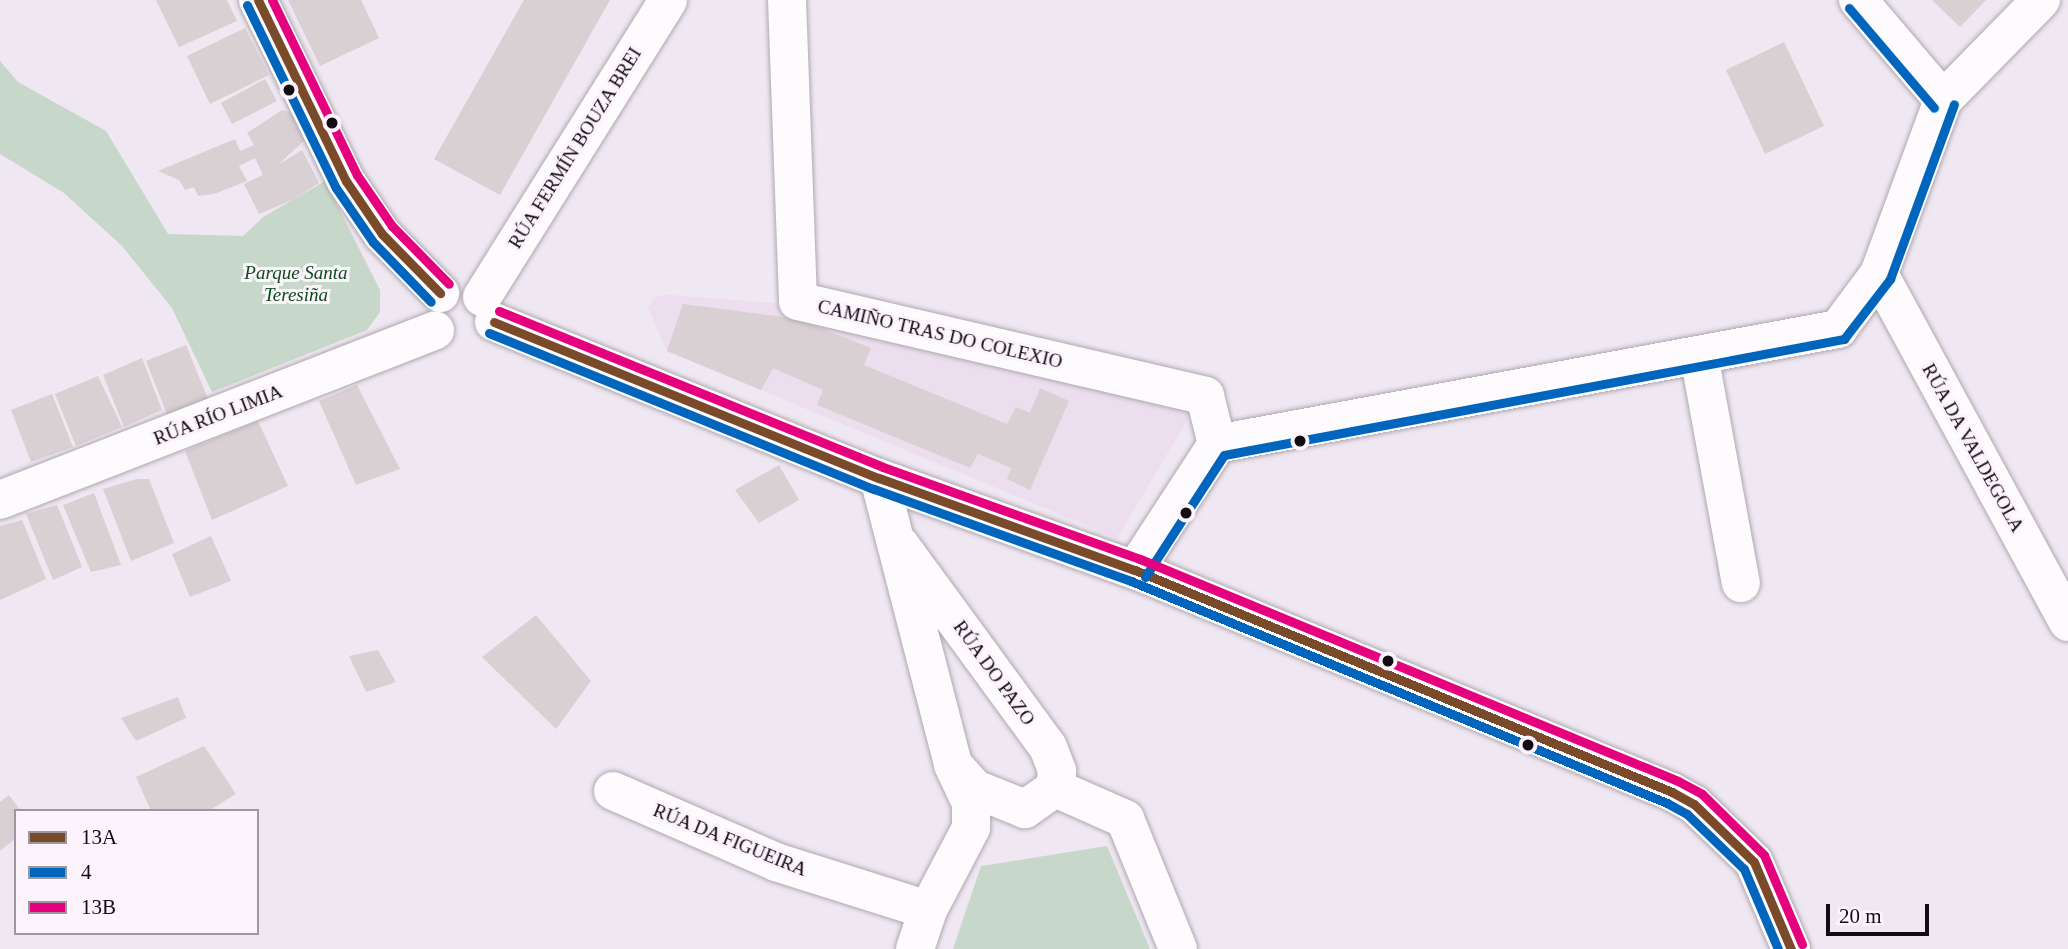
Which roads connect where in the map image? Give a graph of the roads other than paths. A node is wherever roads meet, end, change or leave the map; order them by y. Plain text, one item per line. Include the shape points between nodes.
1 (258, 0) edge
2 (668, 0) edge
3 (787, 0) edge
4 (1858, 0) edge
5 (2034, 2) edge
6 (1943, 100) junction
7 (1879, 274) junction
8 (440, 293) junction
9 (488, 309) junction
10 (435, 330) junction
11 (1699, 355) junction
12 (1217, 444) junction
13 (879, 478) junction
14 (0, 500) edge
15 (892, 535) junction
16 (1135, 570) junction
17 (1741, 583) dead end
18 (2068, 622) edge
19 (953, 765) junction
20 (613, 791) dead end
21 (1040, 799) junction
22 (959, 851) junction
23 (928, 910) junction
24 (915, 949) edge
25 (1178, 949) edge
26 (1791, 949) edge

1 - 8 street via 346,181 382,234
2 - 9 street, RÚA FERMÍN BOUZA BREI
3 - 12 street, CAMIÑO TRAS DO COLEXIO via 798,301 1205,396
4 - 6 street
5 - 6 street
6 - 7 street
7 - 11 street via 1839,329
7 - 18 street, RÚA DA VALDEGOLA
8 - 9 street via 453,287
8 - 10 street via 424,307 426,323
9 - 10 street via 479,336 446,338
9 - 13 street
10 - 14 street, RÚA RÍO LIMIA
11 - 12 street
11 - 17 street
12 - 16 street
13 - 15 street, RÚA DO PAZO
13 - 16 street
15 - 19 street, RÚA DO PAZO
15 - 21 street, RÚA DO PAZO via 1048,747 1057,771
16 - 26 street via 1694,804 1754,862
19 - 21 street, RÚA DO PAZO via 975,789
19 - 22 street, RÚA DO PAZO via 971,803 971,828
20 - 23 street, RÚA DA FIGUEIRA via 776,862
21 - 22 street, RÚA DO PAZO
21 - 25 street via 1125,820
22 - 23 street, RÚA DO PAZO
23 - 24 street, RÚA DO PAZO

